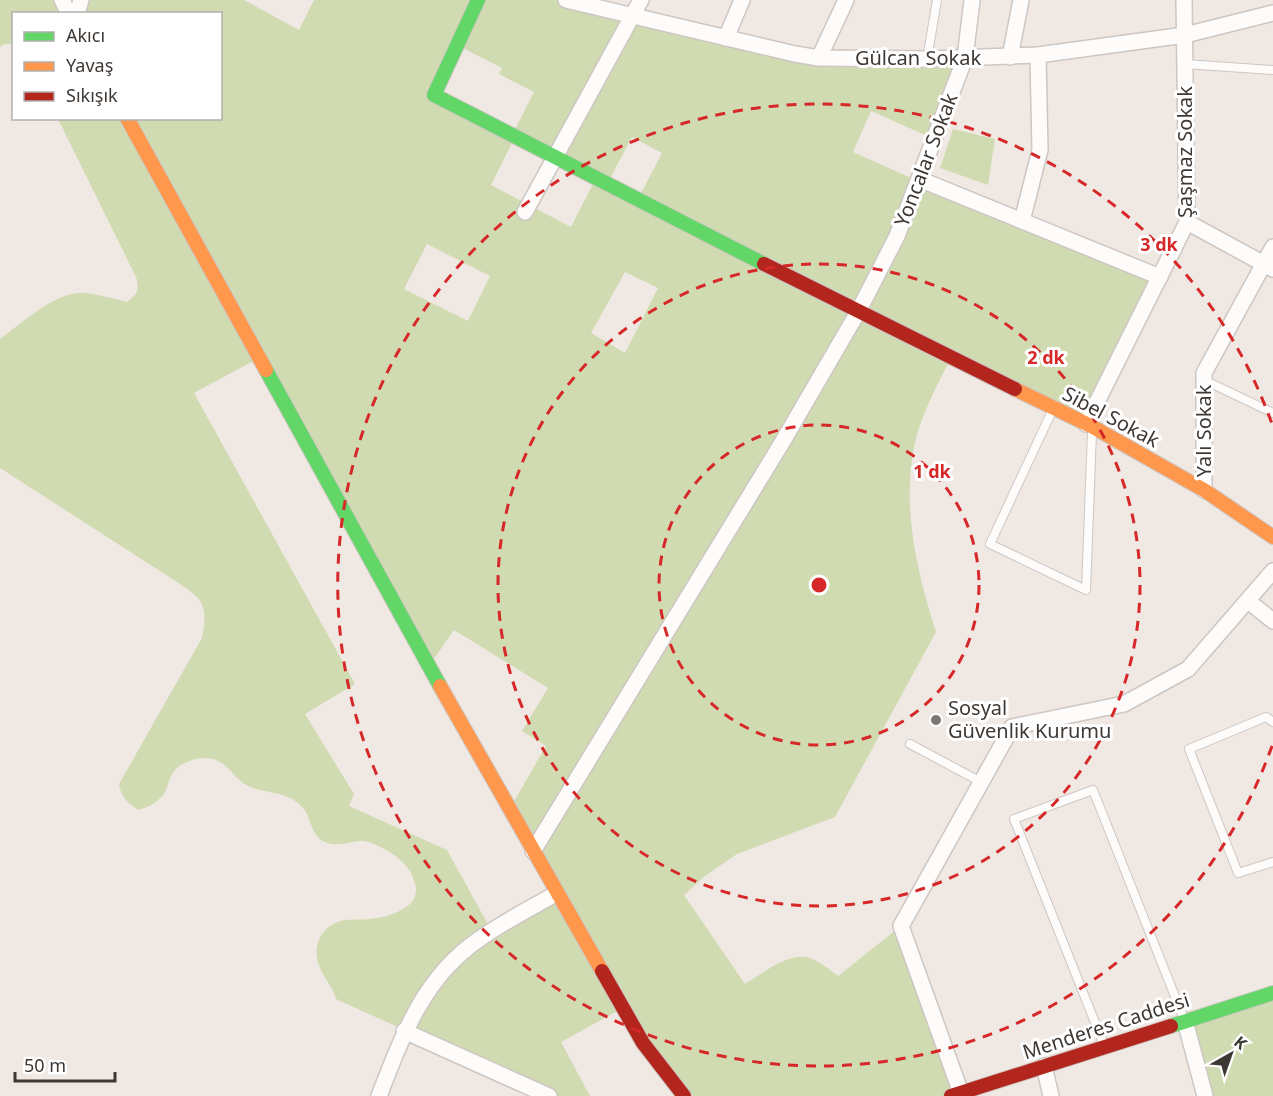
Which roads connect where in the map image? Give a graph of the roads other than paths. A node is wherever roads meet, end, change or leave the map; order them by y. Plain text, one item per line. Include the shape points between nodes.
1 (478, 0) edge
2 (566, 0) edge
3 (641, 0) edge
4 (742, 0) edge
5 (846, 0) edge
6 (937, 0) edge
7 (972, 0) edge
8 (1021, 0) edge
9 (1184, 0) edge
10 (1273, 13) edge
11 (633, 15) junction
12 (1185, 35) junction
13 (726, 38) junction
14 (1038, 55) junction
15 (1010, 57) junction
16 (819, 58) junction
17 (965, 58) junction
18 (927, 59) junction
19 (1185, 64) junction
20 (1273, 70) edge
21 (128, 120) edge
22 (555, 157) junction
23 (919, 178) junction
24 (525, 212) dead end
25 (1022, 221) junction
26 (1187, 222) junction
27 (1273, 247) edge
28 (1269, 267) edge
29 (1160, 277) junction
30 (858, 312) junction
31 (1204, 380) junction
32 (1053, 408) junction
33 (1273, 413) edge
34 (1089, 425) junction
35 (1204, 490) junction
36 (1273, 537) edge
37 (1273, 571) edge
38 (1248, 601) junction
39 (1273, 621) edge
40 (1273, 722) edge
41 (910, 744) dead end
42 (981, 782) junction
43 (533, 850) junction
44 (1273, 862) edge
45 (557, 893) junction
46 (1273, 993) edge
47 (1185, 1021) junction
48 (404, 1031) junction
49 (1105, 1047) junction
50 (1044, 1066) junction
51 (956, 1094) edge
52 (379, 1096) edge
53 (549, 1096) edge
54 (684, 1096) edge
55 (1051, 1096) edge
56 (1205, 1096) edge

1 - 22 street, Sibel Sokak via 434,95
2 - 11 street, Gülcan Sokak
3 - 11 street
4 - 13 street
5 - 16 street
6 - 18 lane
7 - 17 street, Yoncalar Sokak
8 - 15 street
9 - 12 street, Şaşmaz Sokak
10 - 12 street, Gülcan Sokak
11 - 13 street, Gülcan Sokak
11 - 22 street
12 - 14 street, Gülcan Sokak
12 - 19 street, Şaşmaz Sokak
13 - 16 street, Gülcan Sokak
14 - 15 street, Gülcan Sokak
14 - 25 street via 1040,150
15 - 17 street, Gülcan Sokak
16 - 18 street, Gülcan Sokak
17 - 18 street, Gülcan Sokak
17 - 23 street, Yoncalar Sokak
19 - 20 lane
19 - 26 street, Şaşmaz Sokak
21 - 43 street
22 - 24 street
22 - 30 street, Sibel Sokak
23 - 25 street
23 - 30 street, Yoncalar Sokak via 897,236
25 - 29 street
26 - 28 street
26 - 29 street, Şaşmaz Sokak
27 - 28 street, Yalı Sokak
28 - 31 street, Yalı Sokak via 1206,366
29 - 34 street, Şaşmaz Sokak
30 - 32 street, Sibel Sokak
30 - 43 street, Yoncalar Sokak
31 - 33 lane
31 - 35 street, Yalı Sokak
32 - 34 street, Sibel Sokak
32 - 34 lane via 990,544 1086,590
34 - 35 street, Sibel Sokak
35 - 36 street, Sibel Sokak
37 - 38 street
38 - 39 street
38 - 42 street via 1188,669 1124,704 1012,727
40 - 44 lane via 1266,717 1189,749 1238,873
41 - 42 lane
42 - 51 street via 901,926
43 - 45 street
45 - 48 street via 491,931 452,961 424,995
45 - 54 street via 644,1043
46 - 47 street, Menderes Caddesi
47 - 49 street, Menderes Caddesi
47 - 49 lane via 1093,790 1014,819
47 - 56 street
48 - 52 street
48 - 53 street
49 - 50 street, Menderes Caddesi
50 - 51 street, Menderes Caddesi
50 - 55 street

